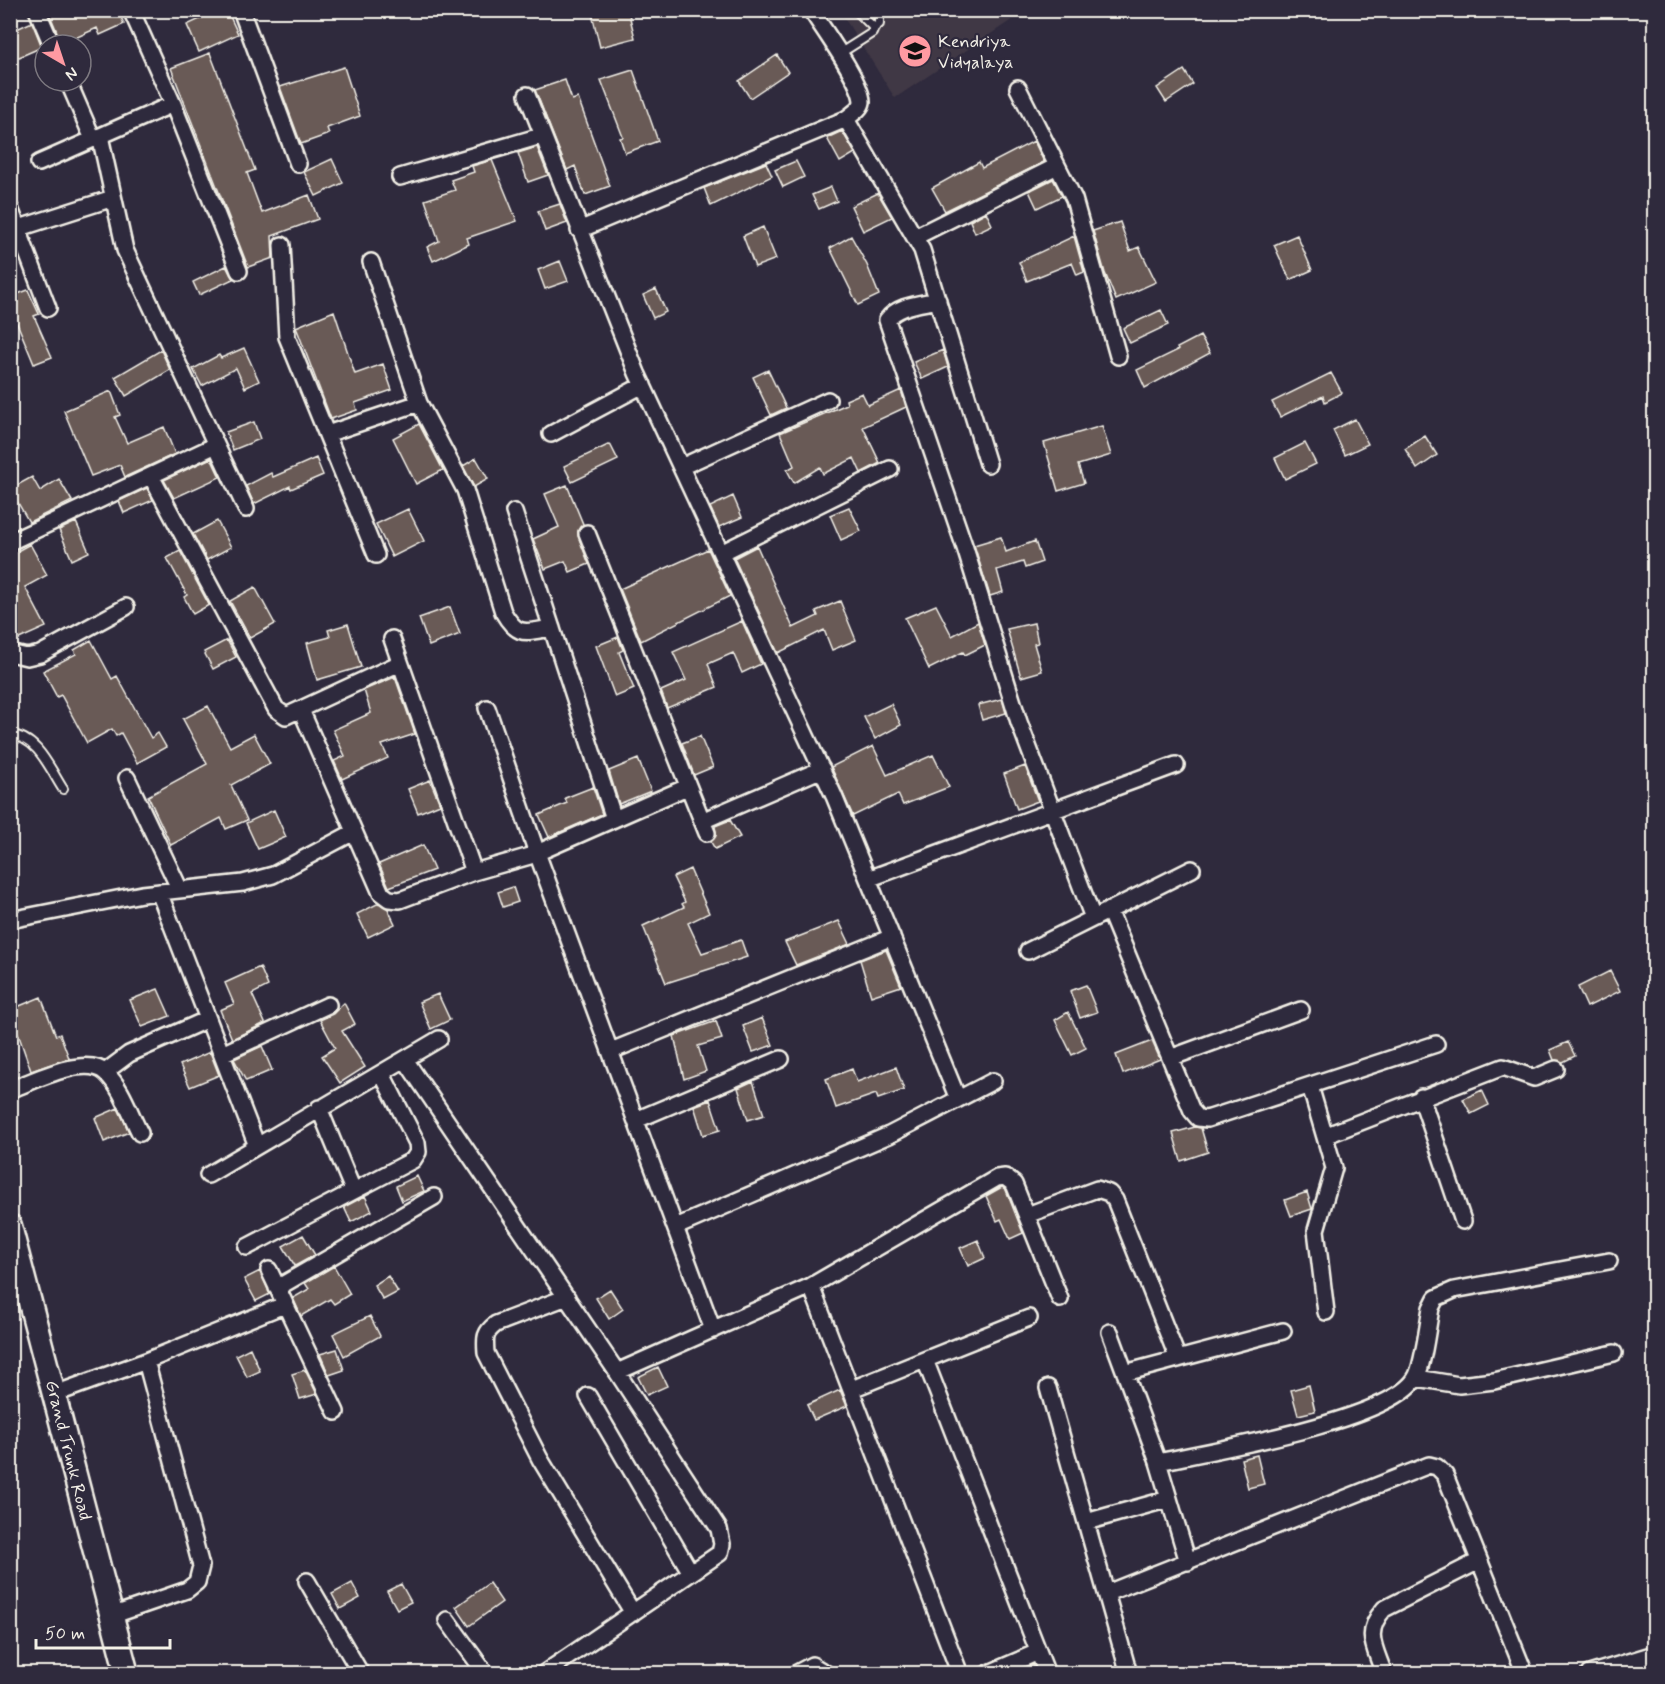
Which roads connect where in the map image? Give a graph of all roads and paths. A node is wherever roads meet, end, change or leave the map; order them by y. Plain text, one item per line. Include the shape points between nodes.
1 (37, 10) edge
2 (241, 10) edge
3 (811, 10) edge
4 (856, 10) edge
5 (879, 10) edge
6 (132, 11) edge
7 (874, 28) junction
8 (47, 33) edge
9 (839, 54) junction
10 (1018, 88) dead end
11 (74, 93) edge
12 (527, 95) dead end
13 (172, 104) junction
14 (846, 118) junction
15 (541, 136) junction
16 (96, 137) junction
17 (39, 163) dead end
18 (298, 164) dead end
19 (1058, 166) junction
20 (400, 177) dead end
21 (113, 198) junction
22 (10, 208) edge
23 (14, 229) edge
24 (579, 230) junction
25 (915, 237) junction
26 (282, 245) dead end
27 (371, 262) dead end
28 (239, 271) dead end
29 (938, 300) junction
30 (48, 309) dead end
31 (1118, 356) dead end
32 (643, 385) junction
33 (828, 400) dead end
34 (418, 403) junction
35 (327, 434) junction
36 (551, 434) dead end
37 (216, 445) junction
38 (988, 464) dead end
39 (681, 467) junction
40 (890, 469) dead end
41 (151, 476) junction
42 (246, 509) dead end
43 (514, 512) dead end
44 (587, 533) dead end
45 (10, 542) edge
46 (721, 553) junction
47 (376, 555) dead end
48 (126, 607) dead end
49 (552, 628) junction
50 (392, 639) dead end
51 (10, 653) edge
52 (400, 663) junction
53 (487, 708) dead end
54 (301, 710) junction
55 (10, 735) edge
56 (1176, 765) dead end
57 (822, 770) junction
58 (128, 778) dead end
59 (687, 787) junction
60 (63, 789) dead end
61 (1053, 811) junction
62 (614, 819) junction
63 (354, 832) junction
64 (537, 853) junction
65 (1192, 869) dead end
66 (474, 872) junction
67 (868, 879) junction
68 (180, 890) junction
69 (159, 892) junction
70 (1108, 910) junction
71 (1093, 918) junction
72 (10, 920) edge
73 (892, 937) junction
74 (1028, 951) dead end
75 (328, 1005) dead end
76 (1301, 1010) dead end
77 (208, 1019) junction
78 (439, 1039) dead end
79 (1436, 1044) dead end
80 (611, 1051) junction
81 (222, 1054) junction
82 (1170, 1058) junction
83 (781, 1059) dead end
84 (406, 1061) junction
85 (1556, 1069) dead end
86 (105, 1072) junction
87 (382, 1074) junction
88 (993, 1081) dead end
89 (1310, 1086) junction
90 (10, 1090) edge
91 (1421, 1097) junction
92 (958, 1099) junction
93 (319, 1108) junction
94 (636, 1120) junction
95 (140, 1133) dead end
96 (1327, 1136) junction
97 (257, 1146) junction
98 (208, 1175) dead end
99 (353, 1190) junction
100 (434, 1197) dead end
101 (1027, 1215) junction
102 (1463, 1221) dead end
103 (10, 1226) edge
104 (676, 1227) junction
105 (248, 1247) dead end
106 (1609, 1261) dead end
107 (269, 1270) dead end
108 (811, 1286) junction
109 (277, 1288) junction
110 (567, 1297) junction
111 (1060, 1299) dead end
112 (284, 1305) junction
113 (1326, 1312) dead end
114 (1029, 1318) dead end
115 (713, 1329) junction
116 (1283, 1331) dead end
117 (1110, 1332) dead end
118 (1614, 1353) dead end
119 (1178, 1359) junction
120 (925, 1360) junction
121 (146, 1361) junction
122 (617, 1372) junction
123 (1125, 1373) junction
124 (1417, 1378) junction
125 (1048, 1388) dead end
126 (852, 1389) junction
127 (55, 1394) junction
128 (588, 1396) dead end
129 (336, 1412) dead end
130 (1158, 1462) junction
131 (1169, 1499) junction
132 (1086, 1522) junction
133 (1479, 1561) junction
134 (1188, 1562) junction
135 (691, 1573) junction
136 (307, 1581) dead end
137 (1107, 1593) junction
138 (633, 1613) junction
139 (111, 1616) junction
140 (447, 1620) dead end
141 (1038, 1652) junction
142 (1654, 1654) edge
143 (550, 1672) edge
144 (127, 1674) edge
145 (361, 1674) edge
146 (486, 1674) edge
147 (795, 1674) edge
148 (827, 1674) edge
149 (960, 1674) edge
150 (987, 1674) edge
151 (1047, 1674) edge
152 (1129, 1674) edge
153 (1384, 1674) edge
154 (1525, 1674) edge
155 (1589, 1674) edge

1 - 8 street
2 - 18 street
3 - 9 street
4 - 7 lane
5 - 7 lane via 879,24
6 - 13 street
7 - 9 lane
9 - 14 street via 862,100 860,107
10 - 19 street
11 - 16 street
12 - 15 street
13 - 16 street
13 - 28 street
14 - 24 street
14 - 25 street
15 - 20 street
15 - 24 street
16 - 17 street
16 - 21 street via 110,170
19 - 25 street
19 - 31 street via 1074,198
21 - 23 street
21 - 37 street via 125,250
22 - 23 street
23 - 30 street
24 - 32 street
25 - 29 street
26 - 35 street via 287,337
27 - 34 street
29 - 38 street
29 - 61 street via 902,308 887,320 1019,722
32 - 36 street
32 - 39 street
33 - 39 street
34 - 35 street
34 - 49 street via 465,490 503,612 512,628 522,633
35 - 47 street
37 - 41 street
37 - 42 street
39 - 46 street
40 - 46 street
41 - 45 street
41 - 54 street via 276,709 286,716
43 - 49 street
44 - 59 street
46 - 57 street
48 - 51 street via 40,654 27,657
49 - 62 street
50 - 52 street
52 - 54 street
52 - 66 street
53 - 64 street
54 - 63 street
55 - 60 lane via 33,743
56 - 61 street
57 - 59 street via 704,827
57 - 67 street
58 - 68 street
59 - 62 street
61 - 67 street
61 - 71 street
62 - 64 street
63 - 66 street via 381,893 389,899 400,900
63 - 68 street via 273,875 243,883
64 - 66 street
64 - 80 street
65 - 70 street
67 - 73 street
68 - 69 street
69 - 72 street
69 - 77 street
70 - 71 street
70 - 82 street
71 - 74 street
73 - 80 street
73 - 92 street
75 - 81 street
76 - 82 street
77 - 81 street
77 - 86 street via 129,1054
78 - 84 street
79 - 89 street
80 - 94 street
81 - 97 street
82 - 89 street via 1198,1118 1208,1119
83 - 94 street
84 - 87 street
84 - 110 street
85 - 91 street via 1534,1078 1503,1066
86 - 90 street via 95,1066 71,1068
86 - 95 street via 116,1084
87 - 93 street
87 - 99 street via 418,1152 413,1160
88 - 92 street
89 - 96 street
91 - 96 street
91 - 102 street
92 - 104 street via 889,1135
93 - 97 street
93 - 99 street
94 - 104 street
96 - 113 street via 1334,1168 1316,1230
97 - 98 street
99 - 105 street
100 - 109 street
101 - 108 street via 1014,1184 1005,1177 997,1178
101 - 111 street
101 - 119 street via 1097,1189 1109,1193
103 - 127 main road, Grand Trunk Road
104 - 115 street
106 - 124 street via 1454,1290 1436,1298
107 - 109 street
108 - 115 street
108 - 126 street
109 - 112 street
110 - 122 street
110 - 138 street via 487,1330 486,1353 540,1459
112 - 121 street
112 - 129 street
114 - 120 street
115 - 122 street
116 - 119 street
117 - 123 street
118 - 124 street via 1494,1381 1459,1384
119 - 123 street
120 - 126 street
120 - 141 street
121 - 127 street
121 - 139 street via 201,1566 197,1582 187,1590
122 - 135 street via 719,1529 720,1553
123 - 130 street
124 - 130 street via 1406,1390 1377,1406 1296,1433
125 - 132 street
126 - 149 street
127 - 139 main road, Grand Trunk Road
128 - 135 street
130 - 131 street
131 - 132 street
131 - 134 street
132 - 137 street
133 - 134 street via 1445,1474 1429,1465
133 - 153 street via 1384,1609 1373,1622 1371,1636
133 - 154 street
134 - 137 street
135 - 138 street
136 - 145 street
137 - 152 street
138 - 143 street
139 - 144 main road, Grand Trunk Road
140 - 146 street
141 - 150 street
141 - 151 street
142 - 155 street
147 - 148 street via 812,1665

